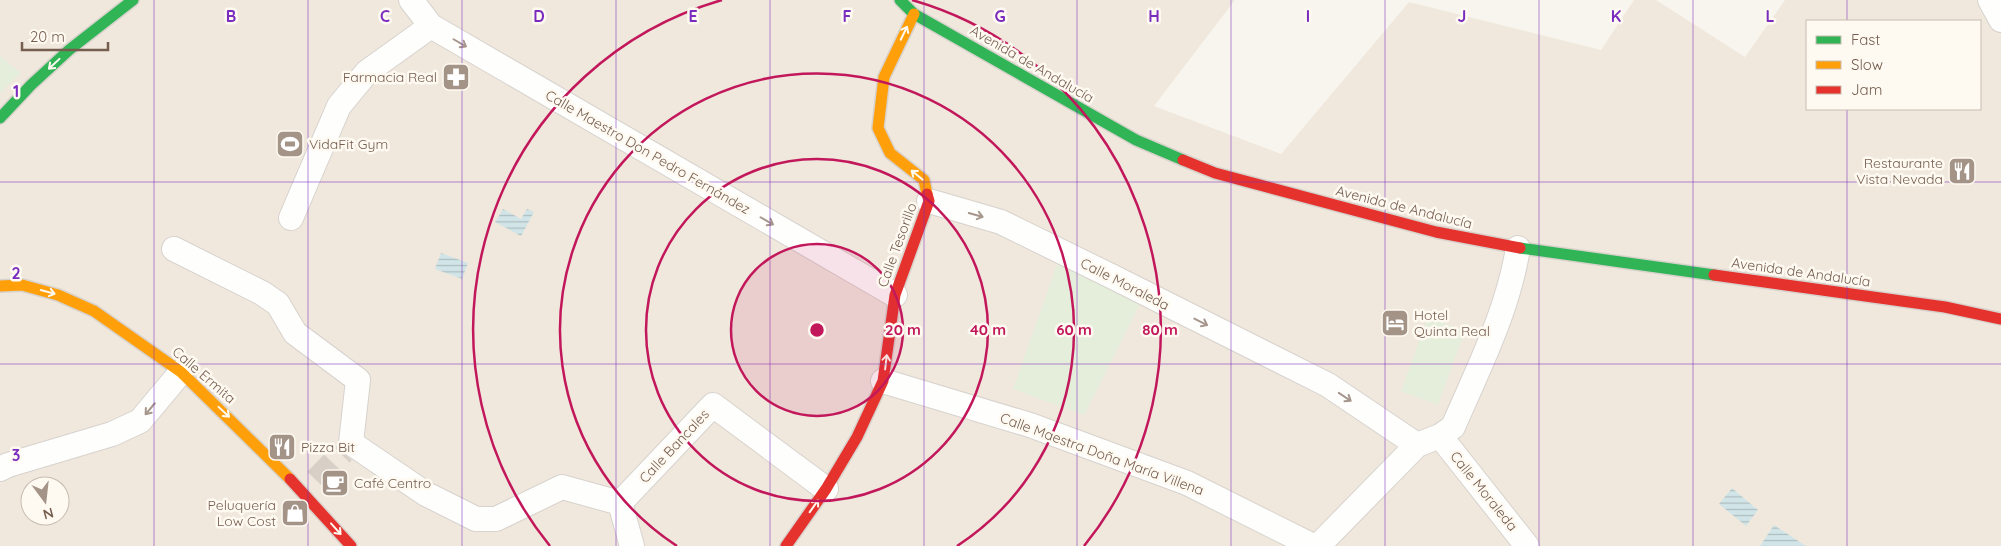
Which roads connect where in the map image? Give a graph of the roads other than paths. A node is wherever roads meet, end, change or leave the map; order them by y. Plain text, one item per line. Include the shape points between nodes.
1 (132, 0) edge
2 (411, 0) edge
3 (900, 0) edge
4 (1990, 0) edge
5 (914, 14) junction
6 (2001, 20) edge
7 (431, 26) junction
8 (0, 118) edge
9 (929, 201) junction
10 (291, 218) dead end
11 (1518, 248) junction
12 (174, 249) dead end
13 (0, 286) edge
14 (894, 295) junction
15 (1987, 304) dead end
16 (1945, 307) junction
17 (2001, 319) edge
18 (1961, 324) dead end
19 (181, 372) junction
20 (883, 381) junction
21 (1440, 436) junction
22 (1417, 445) junction
23 (0, 470) edge
24 (826, 489) junction
25 (620, 503) junction
26 (351, 546) edge
27 (632, 546) edge
28 (786, 546) edge
29 (1313, 546) edge
30 (1318, 546) edge
31 (1527, 546) edge

1 -> 8 street via 69,50
2 - 7 street, Calle Maestro Don Pedro Fernández
3 - 5 street, Avenida de Andalucía
4 - 6 street
9 -> 5 street, Calle Tesorillo via 924,180 890,153 878,128 884,77
5 - 11 street, Avenida de Andalucía via 1136,140 1215,173 1436,232
7 - 10 street via 367,72 339,106
7 -> 14 street, Calle Maestro Don Pedro Fernández
9 - 14 street, Calle Tesorillo
9 -> 22 street, Calle Moraleda via 1002,222 1111,276 1328,386
11 - 16 street, Avenida de Andalucía
11 - 21 street via 1506,302 1453,427
12 - 25 street via 278,304 295,333 358,380 347,448 426,494 476,519 496,519 562,486
13 -> 19 street, Calle Ermita via 22,286 58,295 94,311
20 -> 14 street, Calle Tesorillo
15 - 16 street, Avenida de Andalucía
16 - 17 street, Avenida de Andalucía
16 - 18 street
19 -> 23 street via 140,421 112,434
19 -> 26 street, Calle Ermita via 240,428 310,486
20 - 24 street, Calle Tesorillo via 857,437
20 - 29 street, Calle Maestra Doña María Villena via 1030,424 1187,483
21 - 22 street
21 - 31 street, Calle Moraleda
22 - 30 street
24 - 25 street, Calle Bancales via 713,405
28 -> 24 street, Calle Tesorillo
25 - 27 street

